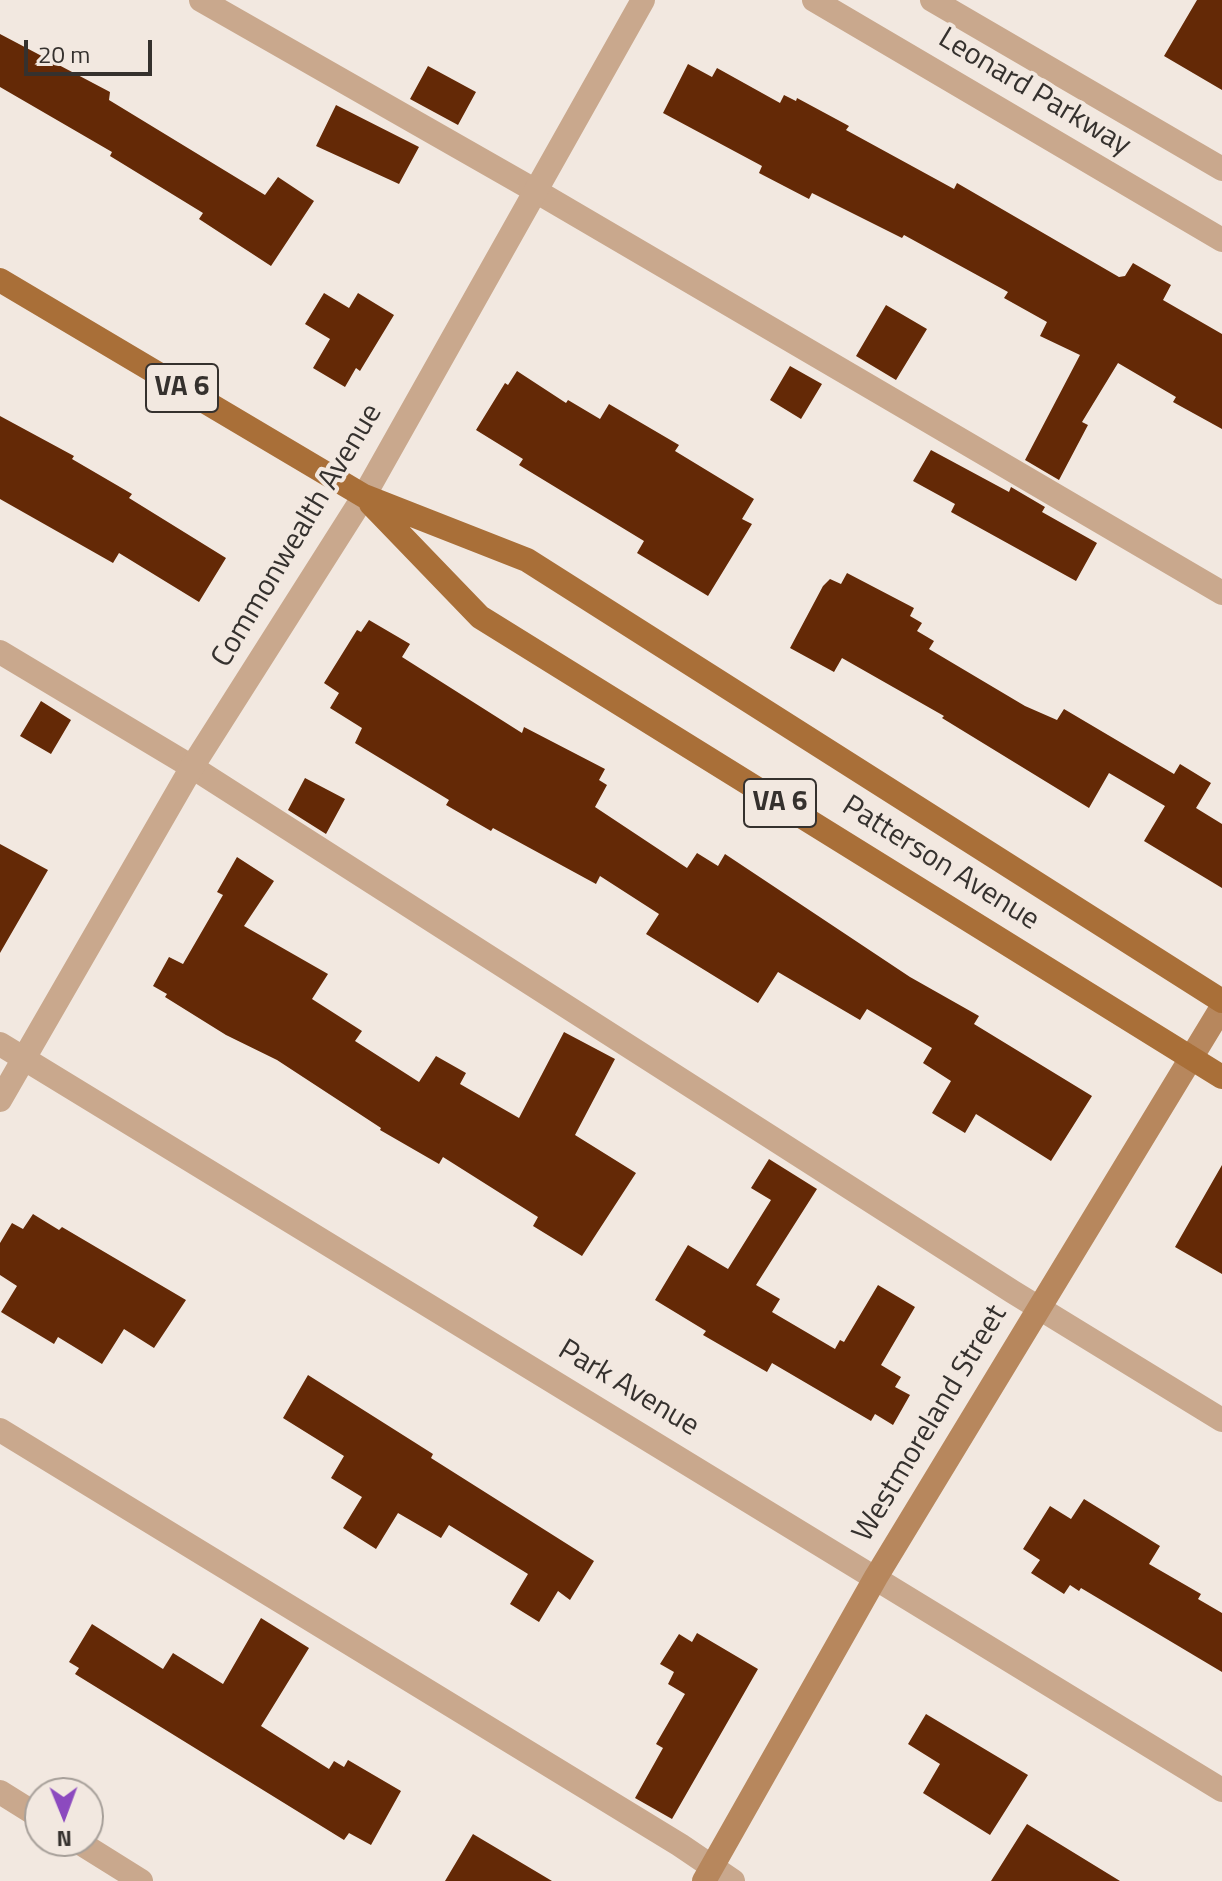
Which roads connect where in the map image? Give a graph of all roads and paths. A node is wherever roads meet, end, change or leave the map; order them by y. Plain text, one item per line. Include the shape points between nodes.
1 (201, 0) edge
2 (643, 0) edge
3 (814, 0) edge
4 (932, 0) edge
5 (1222, 169) edge
6 (534, 190) junction
7 (1222, 240) edge
8 (0, 280) edge
9 (364, 496) junction
10 (1222, 593) edge
11 (0, 652) edge
12 (192, 767) junction
13 (1222, 1004) edge
14 (0, 1044) edge
15 (1192, 1058) junction
16 (24, 1059) junction
17 (1222, 1077) edge
18 (0, 1100) edge
19 (1039, 1307) junction
20 (1222, 1420) edge
21 (0, 1430) edge
22 (876, 1577) junction
23 (1222, 1790) edge
24 (0, 1792) edge
25 (24, 1807) edge
26 (103, 1857) edge
27 (708, 1874) edge
28 (141, 1881) edge
29 (733, 1881) edge

1 - 6 street
2 - 6 street, Commonwealth Avenue
3 - 7 street, Leonard Parkway
4 - 5 street, Leonard Parkway
6 - 9 street, Commonwealth Avenue
6 - 10 street
8 - 9 main road, Patterson Avenue / VA 6
9 - 12 street, Commonwealth Avenue
9 - 13 main road, Patterson Avenue / VA 6 via 527,560
9 - 15 main road, Patterson Avenue / VA 6 via 480,617
11 - 12 street
12 - 16 street, Commonwealth Avenue
12 - 19 street
13 - 15 street, Westmoreland Street
14 - 16 street, Park Avenue
15 - 17 main road, Patterson Avenue / VA 6
15 - 19 street, Westmoreland Street
16 - 18 street, Commonwealth Avenue
16 - 22 street, Park Avenue
19 - 20 street
19 - 22 street, Westmoreland Street
21 - 27 street
22 - 23 street, Park Avenue
22 - 27 street, Westmoreland Street
24 - 25 street
26 - 28 street
27 - 29 street

